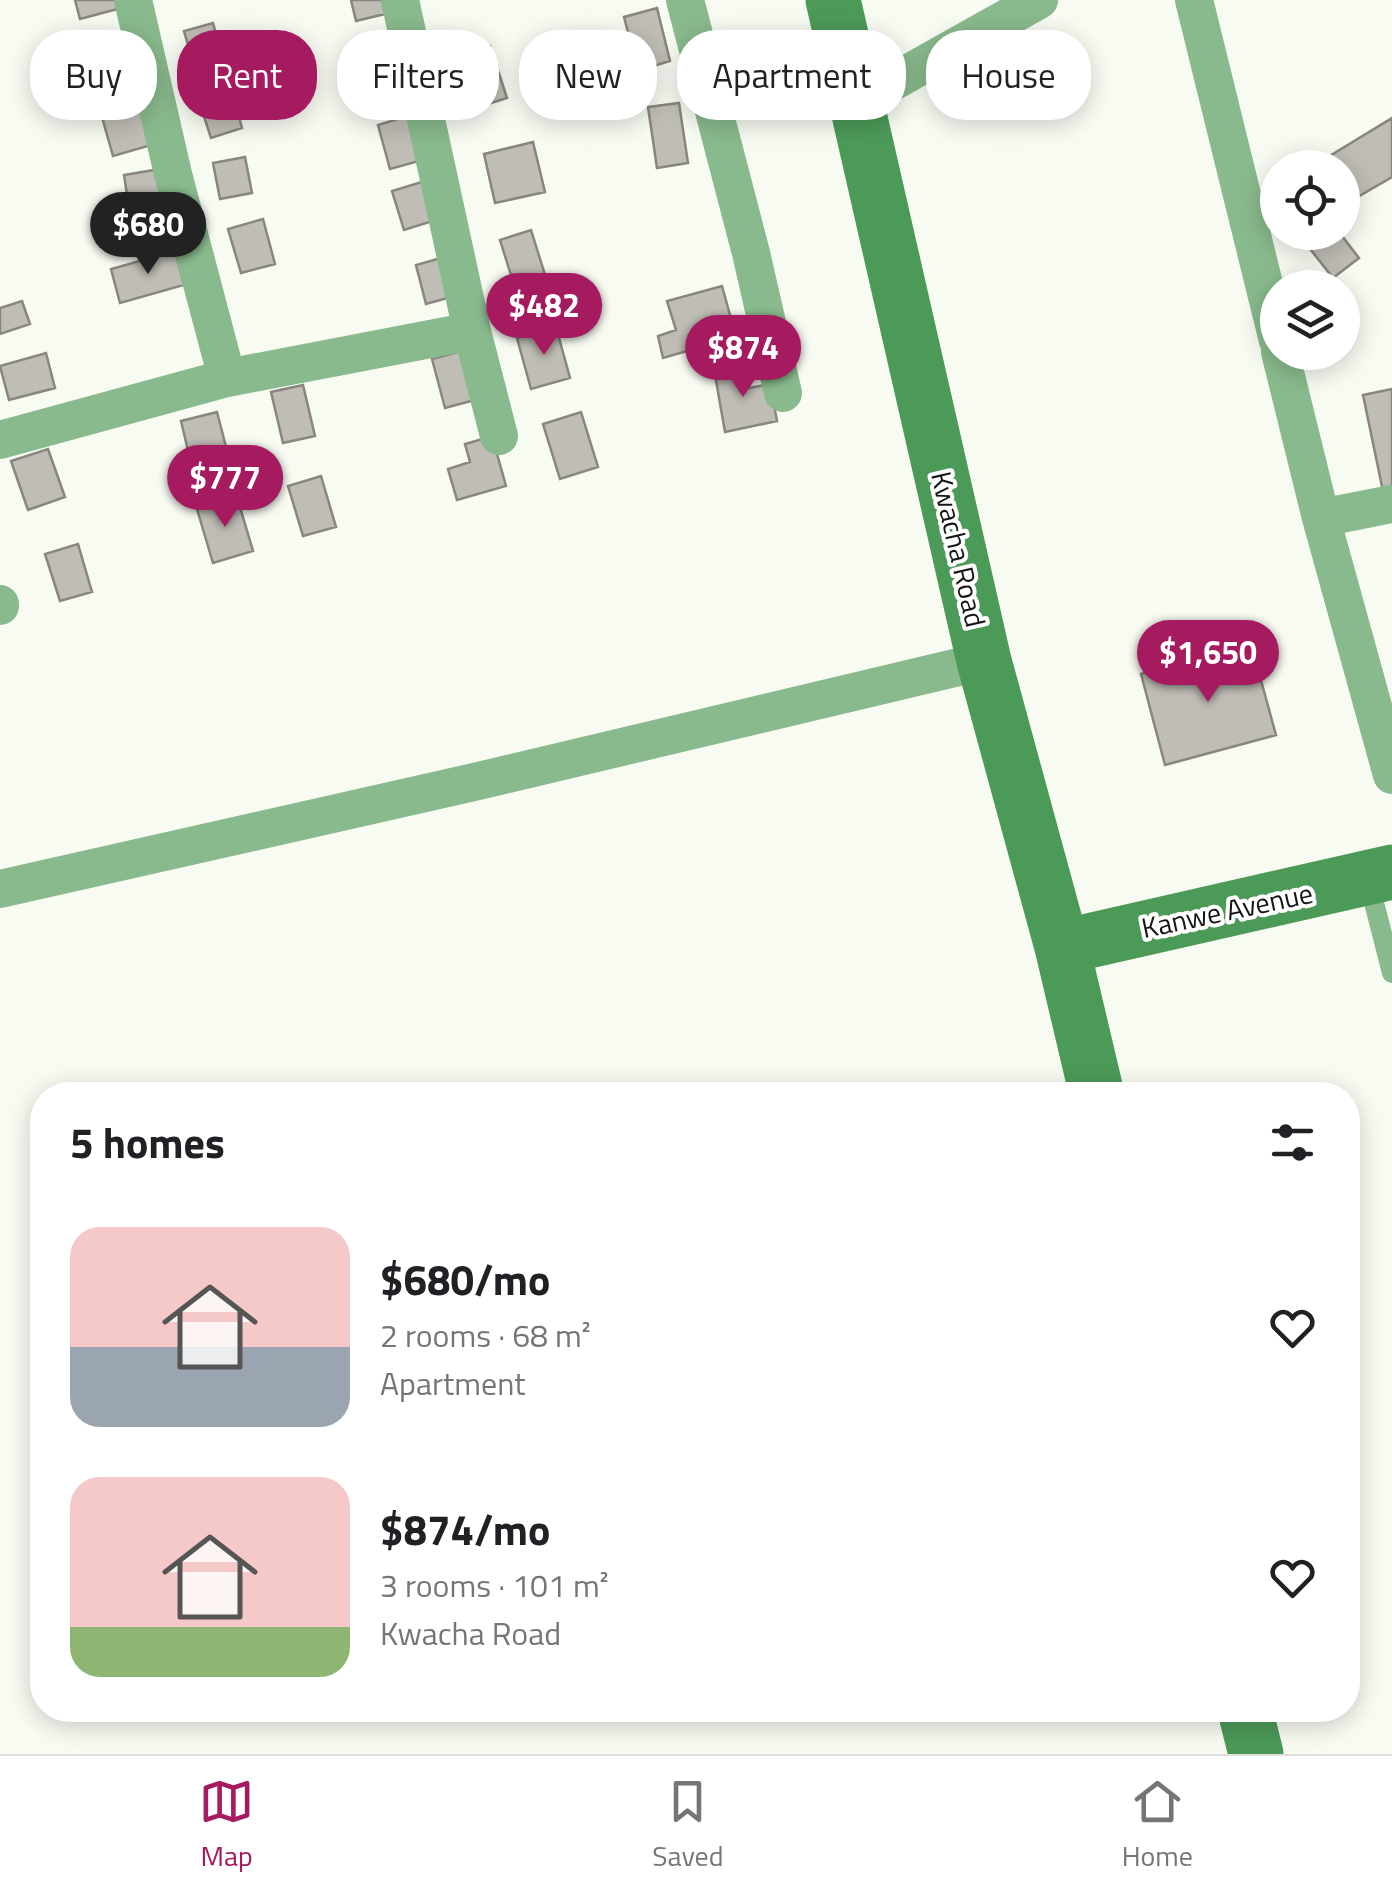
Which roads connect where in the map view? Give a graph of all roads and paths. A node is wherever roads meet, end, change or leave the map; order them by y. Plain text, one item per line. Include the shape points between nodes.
1 (133, 0) edge
2 (400, 0) edge
3 (685, 0) edge
4 (833, 0) edge
5 (1039, 0) edge
6 (1194, 0) edge
7 (840, 30) edge
8 (906, 75) edge
9 (861, 120) edge
10 (1261, 270) edge
11 (472, 331) junction
12 (1284, 370) edge
13 (228, 378) junction
14 (784, 393) dead end
15 (499, 436) dead end
16 (0, 440) edge
17 (1392, 504) edge
18 (1321, 518) junction
19 (984, 661) junction
20 (1392, 775) edge
21 (1380, 876) edge
22 (0, 889) edge
23 (1062, 947) junction
24 (1392, 973) edge
25 (1094, 1082) edge
26 (1248, 1722) edge
27 (1256, 1754) edge

1 - 13 street
2 - 11 street
3 - 14 street
4 - 7 main road, Kwacha Road
5 - 8 street
6 - 10 street
9 - 19 main road, Kwacha Road
11 - 13 street
11 - 15 street
12 - 18 street
13 - 16 street
17 - 18 street
18 - 20 street
19 - 22 street
19 - 23 main road, Kwacha Road
21 - 23 main road, Kanwe Avenue
21 - 24 lane
23 - 25 main road, Kwacha Road
26 - 27 main road

